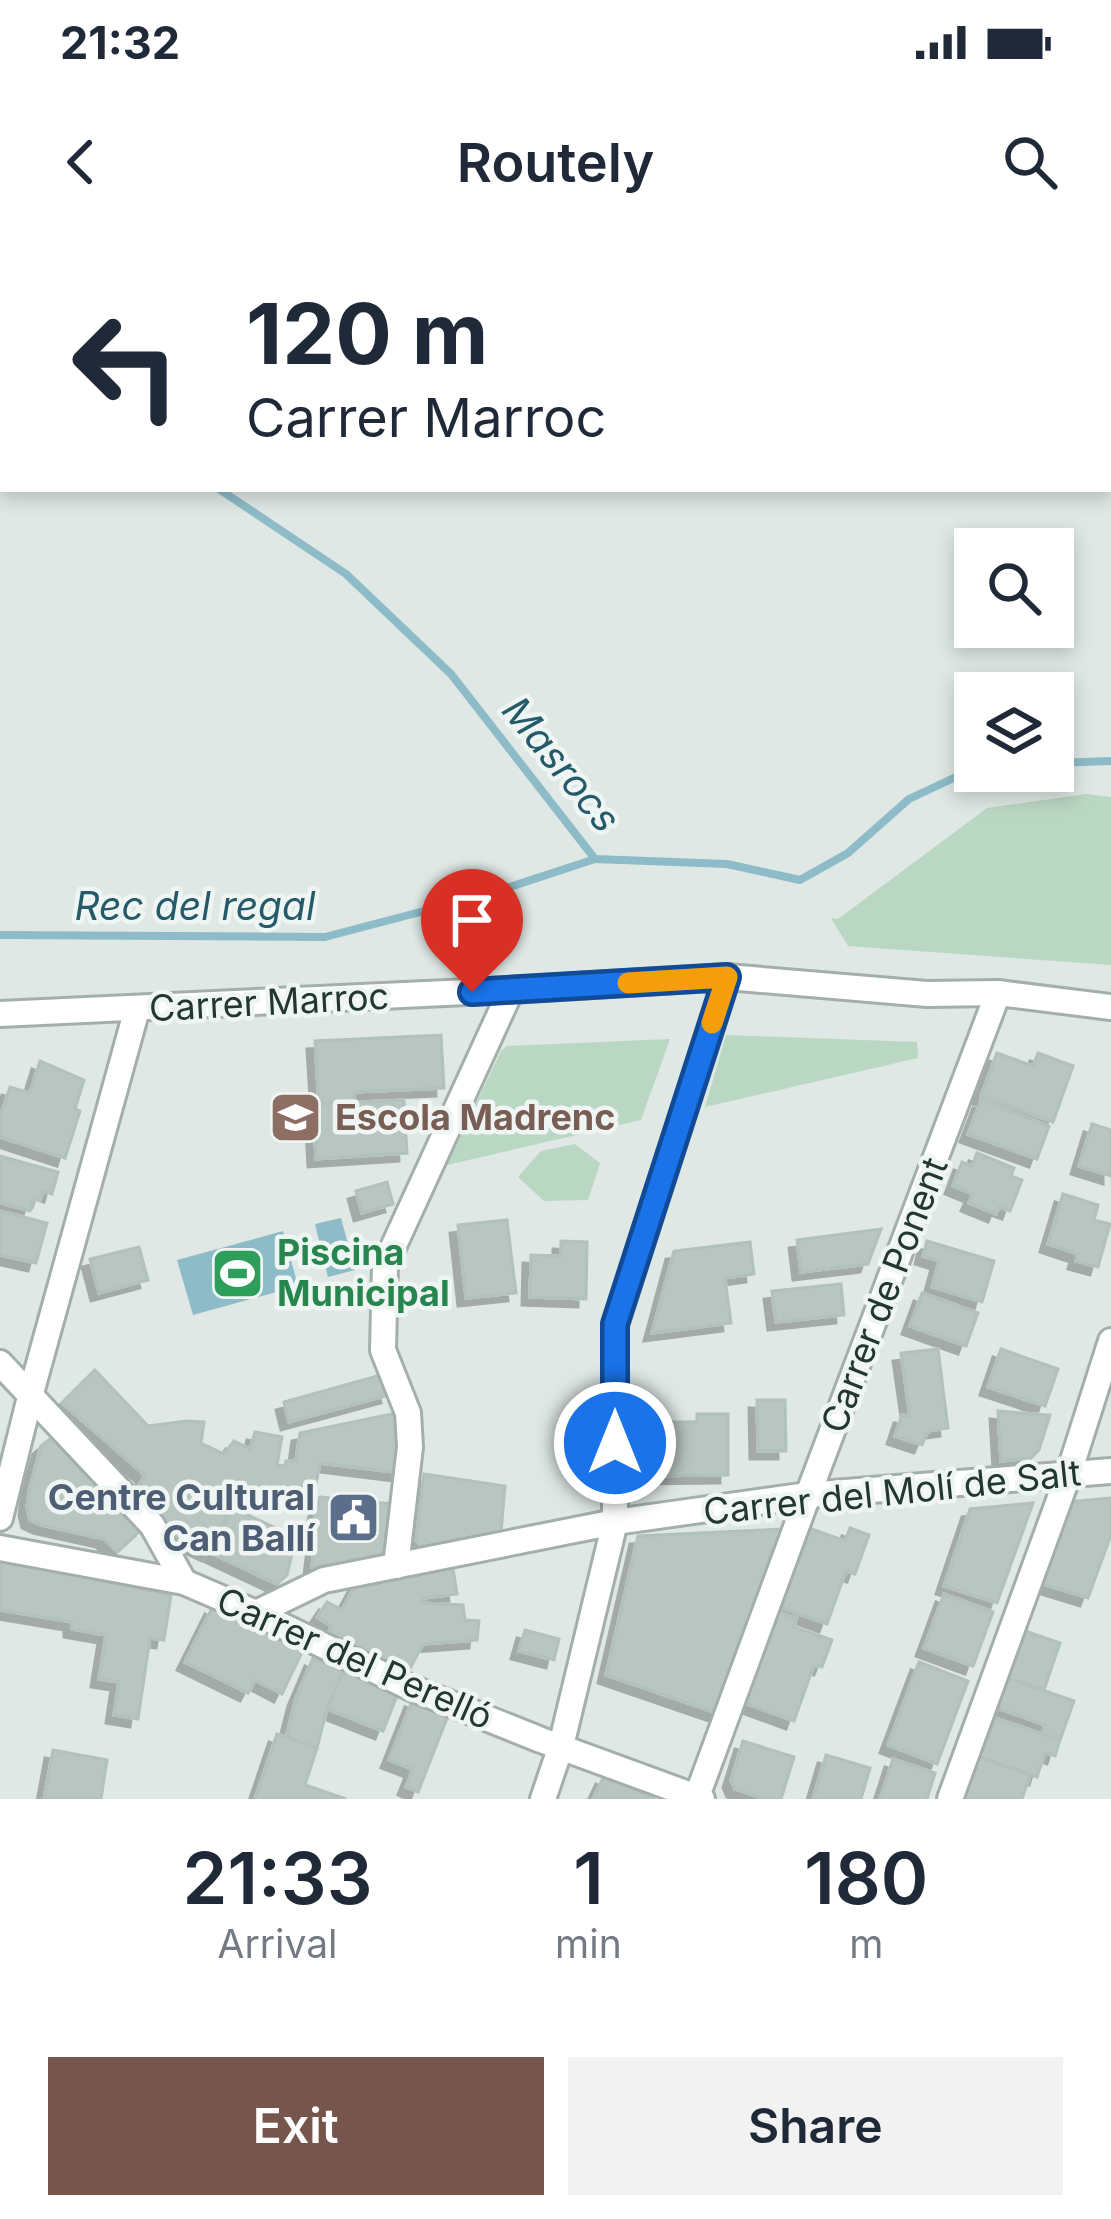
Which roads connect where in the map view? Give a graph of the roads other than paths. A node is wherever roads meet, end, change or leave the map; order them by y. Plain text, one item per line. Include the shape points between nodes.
1 (727, 977) junction
2 (511, 990) junction
3 (998, 993) junction
4 (1111, 1007) edge
5 (137, 1009) junction
6 (0, 1014) edge
7 (1111, 1341) edge
8 (0, 1363) edge
9 (31, 1393) junction
10 (1111, 1472) edge
11 (1069, 1473) junction
12 (808, 1495) junction
13 (0, 1518) edge
14 (615, 1522) junction
15 (0, 1548) edge
16 (396, 1566) junction
17 (184, 1582) junction
18 (256, 1612) junction
19 (551, 1743) junction
20 (698, 1798) edge
21 (543, 1799) edge
22 (950, 1799) edge

1 - 2 street, Carrer Marroc
1 - 3 street, Carrer Marroc
1 - 14 street via 615,1324
2 - 5 street, Carrer Marroc
2 - 16 street via 385,1265 382,1350 408,1413 410,1447
3 - 4 street, Carrer Marroc
3 - 12 street, Carrer de Ponent
5 - 6 street, Carrer Marroc
5 - 9 street
7 - 11 street
8 - 9 street
9 - 13 street
9 - 17 street via 152,1525
10 - 11 street, Carrer del Molí de Salt
11 - 12 street, Carrer del Molí de Salt
11 - 22 street
12 - 14 street, Carrer del Molí de Salt
12 - 20 street, Carrer de Ponent
14 - 16 street, Carrer del Molí de Salt
14 - 19 street
15 - 17 street, Carrer del Perelló
16 - 18 street, Carrer del Molí de Salt via 324,1580
17 - 18 street, Carrer del Perelló
18 - 19 street, Carrer del Perelló via 409,1687
19 - 20 street, Carrer del Perelló
19 - 21 street

